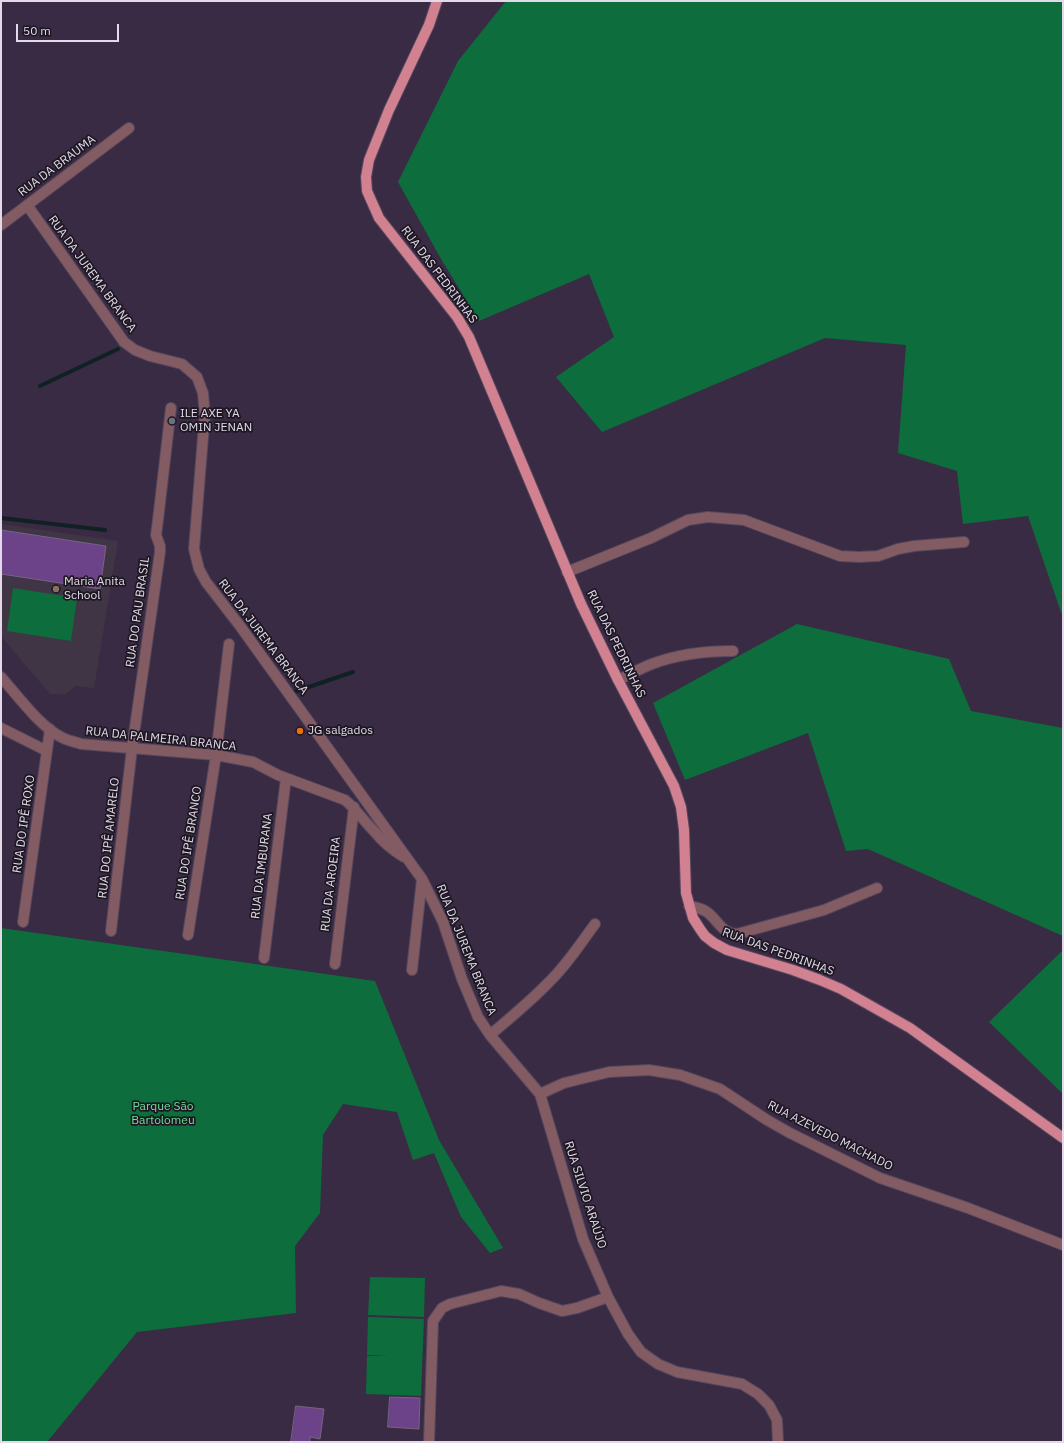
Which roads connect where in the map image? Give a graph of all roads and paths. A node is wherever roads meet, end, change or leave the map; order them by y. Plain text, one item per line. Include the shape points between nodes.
1 (437, 1) edge
2 (129, 128) dead end
3 (27, 205) junction
4 (1, 225) edge
5 (171, 408) dead end
6 (964, 542) dead end
7 (567, 572) junction
8 (229, 644) dead end
9 (733, 651) dead end
10 (1, 677) edge
11 (618, 680) junction
12 (1, 728) edge
13 (50, 729) junction
14 (132, 748) junction
15 (47, 751) junction
16 (216, 755) junction
17 (286, 778) junction
18 (354, 807) junction
19 (409, 860) junction
20 (422, 879) junction
21 (877, 888) dead end
22 (689, 906) junction
23 (23, 922) dead end
24 (595, 924) dead end
25 (111, 931) dead end
26 (188, 935) dead end
27 (264, 958) dead end
28 (335, 964) dead end
29 (412, 970) dead end
30 (490, 1035) junction
31 (540, 1094) junction
32 (1063, 1138) edge
33 (1063, 1245) edge
34 (608, 1297) junction
35 (429, 1442) edge
36 (778, 1442) edge

1 - 7 main road, RUA DAS PEDRINHAS via 429,25 389,110 369,160 367,191 379,218 457,317 469,337
2 - 3 street, RUA DA BRAUMA
3 - 4 street, RUA DA BRAUMA
3 - 19 street, RUA DA JUREMA BRANCA via 124,342 150,356 182,364 197,377 203,393 205,416 194,549 199,569
5 - 14 street, RUA DO PAU BRASIL via 156,535 160,552
6 - 7 street via 914,546 878,556 840,556 744,520 708,517 688,520
7 - 11 main road, RUA DAS PEDRINHAS
8 - 16 street, RUA DO IPÊ BRANCO
9 - 11 street via 674,657 651,664
10 - 13 street, RUA DA PALMEIRA BRANCA via 26,707
11 - 22 main road, RUA DAS PEDRINHAS via 665,767 681,807
12 - 15 street
13 - 14 street, RUA DA PALMEIRA BRANCA via 64,738 81,744
13 - 15 street, RUA DO IPÊ ROXO
14 - 16 street, RUA DA PALMEIRA BRANCA
14 - 25 street, RUA DO IPÊ AMARELO
15 - 23 street, RUA DO IPÊ ROXO
16 - 17 street, RUA DA PALMEIRA BRANCA via 253,762
16 - 26 street, RUA DO IPÊ BRANCO
17 - 18 street, RUA DA PALMEIRA BRANCA via 345,800
17 - 27 street, RUA DA IMBURANA
18 - 19 street, RUA DA PALMEIRA BRANCA via 390,848
18 - 28 street, RUA DA AROEIRA
19 - 20 street, RUA DA JUREMA BRANCA
20 - 29 street
20 - 30 street, RUA DA JUREMA BRANCA via 443,922 471,1001
21 - 22 street via 824,910 737,934 722,929 714,918 702,909
22 - 32 main road, RUA DAS PEDRINHAS via 700,929 714,943 727,950 820,980 883,1012 916,1032
24 - 30 street via 550,982
30 - 31 street, RUA DA JUREMA BRANCA
31 - 33 street, RUA AZEVEDO MACHADO via 564,1083 609,1072 649,1070 680,1075 720,1089 790,1133 880,1178 968,1208
31 - 34 street, RUA SILVIO ARAÚJO via 583,1239
34 - 35 street via 577,1308 562,1310 519,1294 501,1291 442,1308 434,1321
34 - 36 street, RUA SILVIO ARAÚJO via 641,1352 658,1364 676,1372 742,1384 758,1394 769,1405 777,1420

